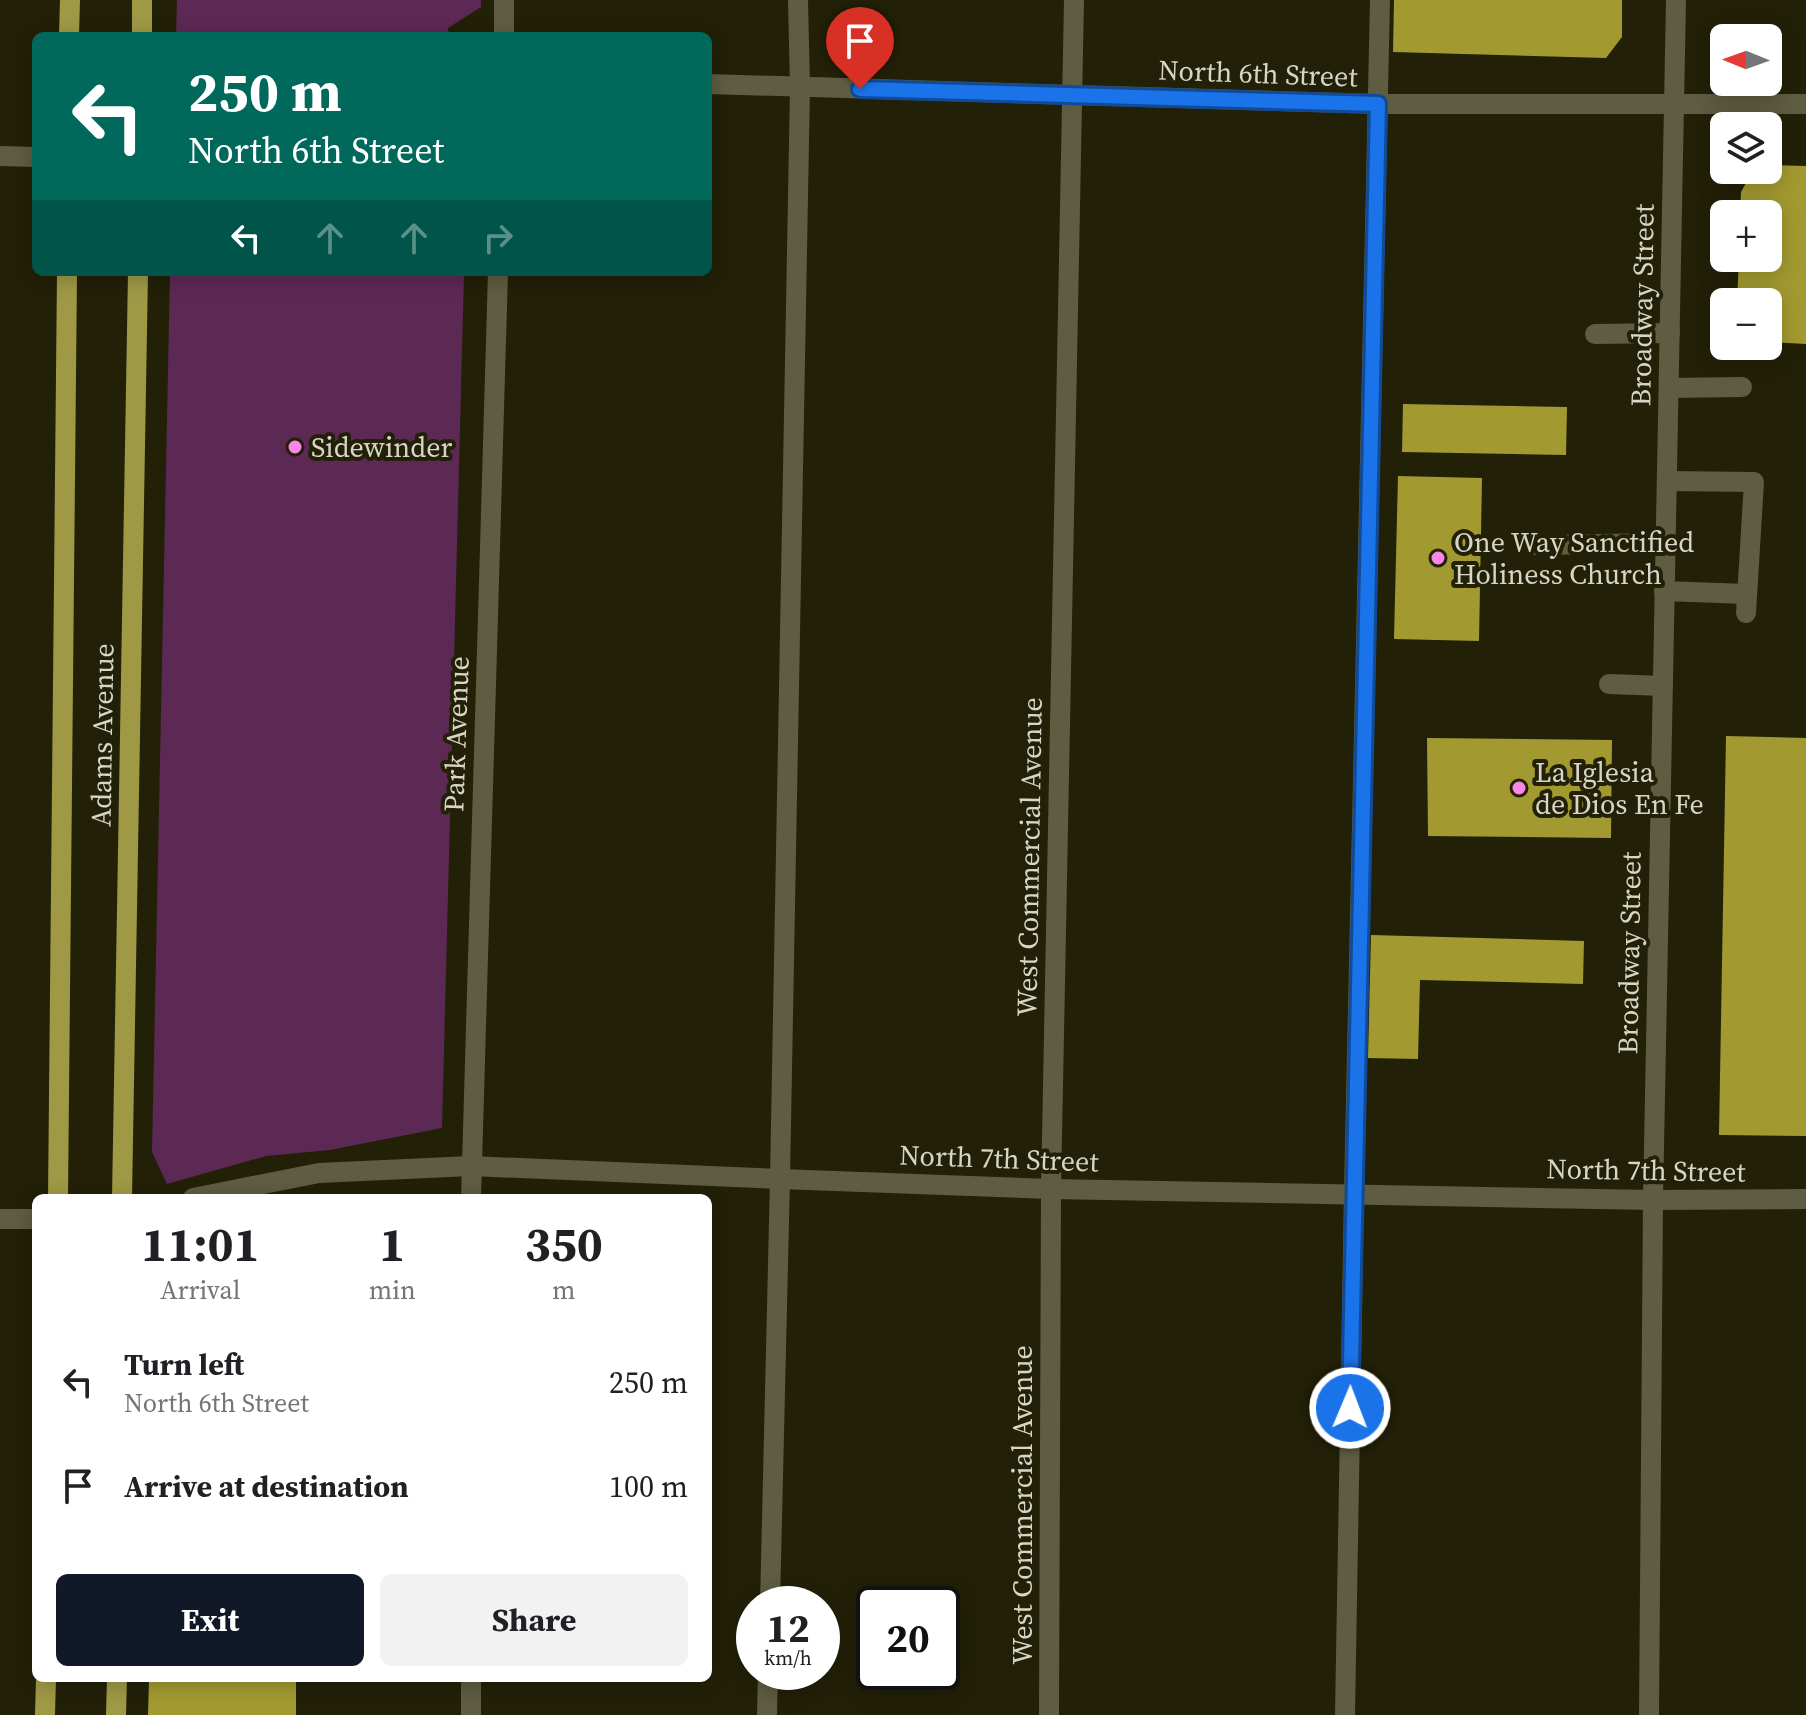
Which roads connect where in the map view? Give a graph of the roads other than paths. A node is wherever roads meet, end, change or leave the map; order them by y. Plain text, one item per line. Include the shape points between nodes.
1 (70, 0) edge
2 (142, 0) edge
3 (504, 0) edge
4 (798, 0) edge
5 (1074, 0) edge
6 (1380, 0) edge
7 (1676, 0) edge
8 (69, 32) edge
9 (142, 32) edge
10 (504, 32) edge
11 (712, 84) edge
12 (800, 87) junction
13 (1071, 95) junction
14 (1674, 103) junction
15 (1378, 104) junction
16 (1806, 104) edge
17 (0, 156) edge
18 (32, 157) edge
19 (67, 276) edge
20 (138, 276) edge
21 (498, 276) edge
22 (1670, 333) junction
23 (1595, 334) dead end
24 (1742, 387) dead end
25 (1669, 388) junction
26 (1667, 481) junction
27 (1666, 543) junction
28 (1534, 545) dead end
29 (1664, 591) junction
30 (1609, 684) dead end
31 (1663, 686) junction
32 (471, 1166) junction
33 (780, 1179) junction
34 (1051, 1189) junction
35 (1354, 1193) junction
36 (58, 1194) edge
37 (122, 1194) edge
38 (213, 1194) edge
39 (471, 1194) edge
40 (1806, 1199) edge
41 (1653, 1200) junction
42 (0, 1219) edge
43 (32, 1219) edge
44 (770, 1586) edge
45 (46, 1682) edge
46 (117, 1682) edge
47 (471, 1682) edge
48 (768, 1690) edge
49 (45, 1715) edge
50 (116, 1715) edge
51 (471, 1715) edge
52 (767, 1715) edge
53 (1049, 1715) edge
54 (1345, 1715) edge
55 (1649, 1715) edge

1 - 8 main road
2 - 9 main road
3 - 10 street
4 - 12 street
5 - 13 street, West Commercial Avenue
6 - 15 street
7 - 14 street, Broadway Street
11 - 12 street, North 6th Street
12 - 13 street, North 6th Street
12 - 33 street
13 - 15 street, North 6th Street
13 - 34 street, West Commercial Avenue
14 - 15 street, North 6th Street
14 - 16 street, North 6th Street
14 - 22 street, Broadway Street
15 - 35 street
17 - 18 street
19 - 36 main road, Adams Avenue
20 - 37 main road, Adams Avenue
21 - 32 street, Park Avenue
22 - 23 street
22 - 25 street, Broadway Street
24 - 25 street
25 - 26 street, Broadway Street
26 - 27 street, Broadway Street
26 - 29 street via 1754,482 1746,604
27 - 28 street
27 - 29 street, Broadway Street
29 - 31 street, Broadway Street
30 - 31 street
31 - 41 street, Broadway Street
32 - 33 street, North 7th Street
32 - 38 street, North 7th Street via 319,1173
32 - 39 street, Park Avenue
33 - 34 street, North 7th Street
33 - 44 street
34 - 35 street, North 7th Street
34 - 53 street, West Commercial Avenue
35 - 41 street, North 7th Street
35 - 54 street
40 - 41 street, North 7th Street
41 - 55 street, Broadway Street
42 - 43 street
45 - 49 main road
46 - 50 main road
47 - 51 street
48 - 52 street

